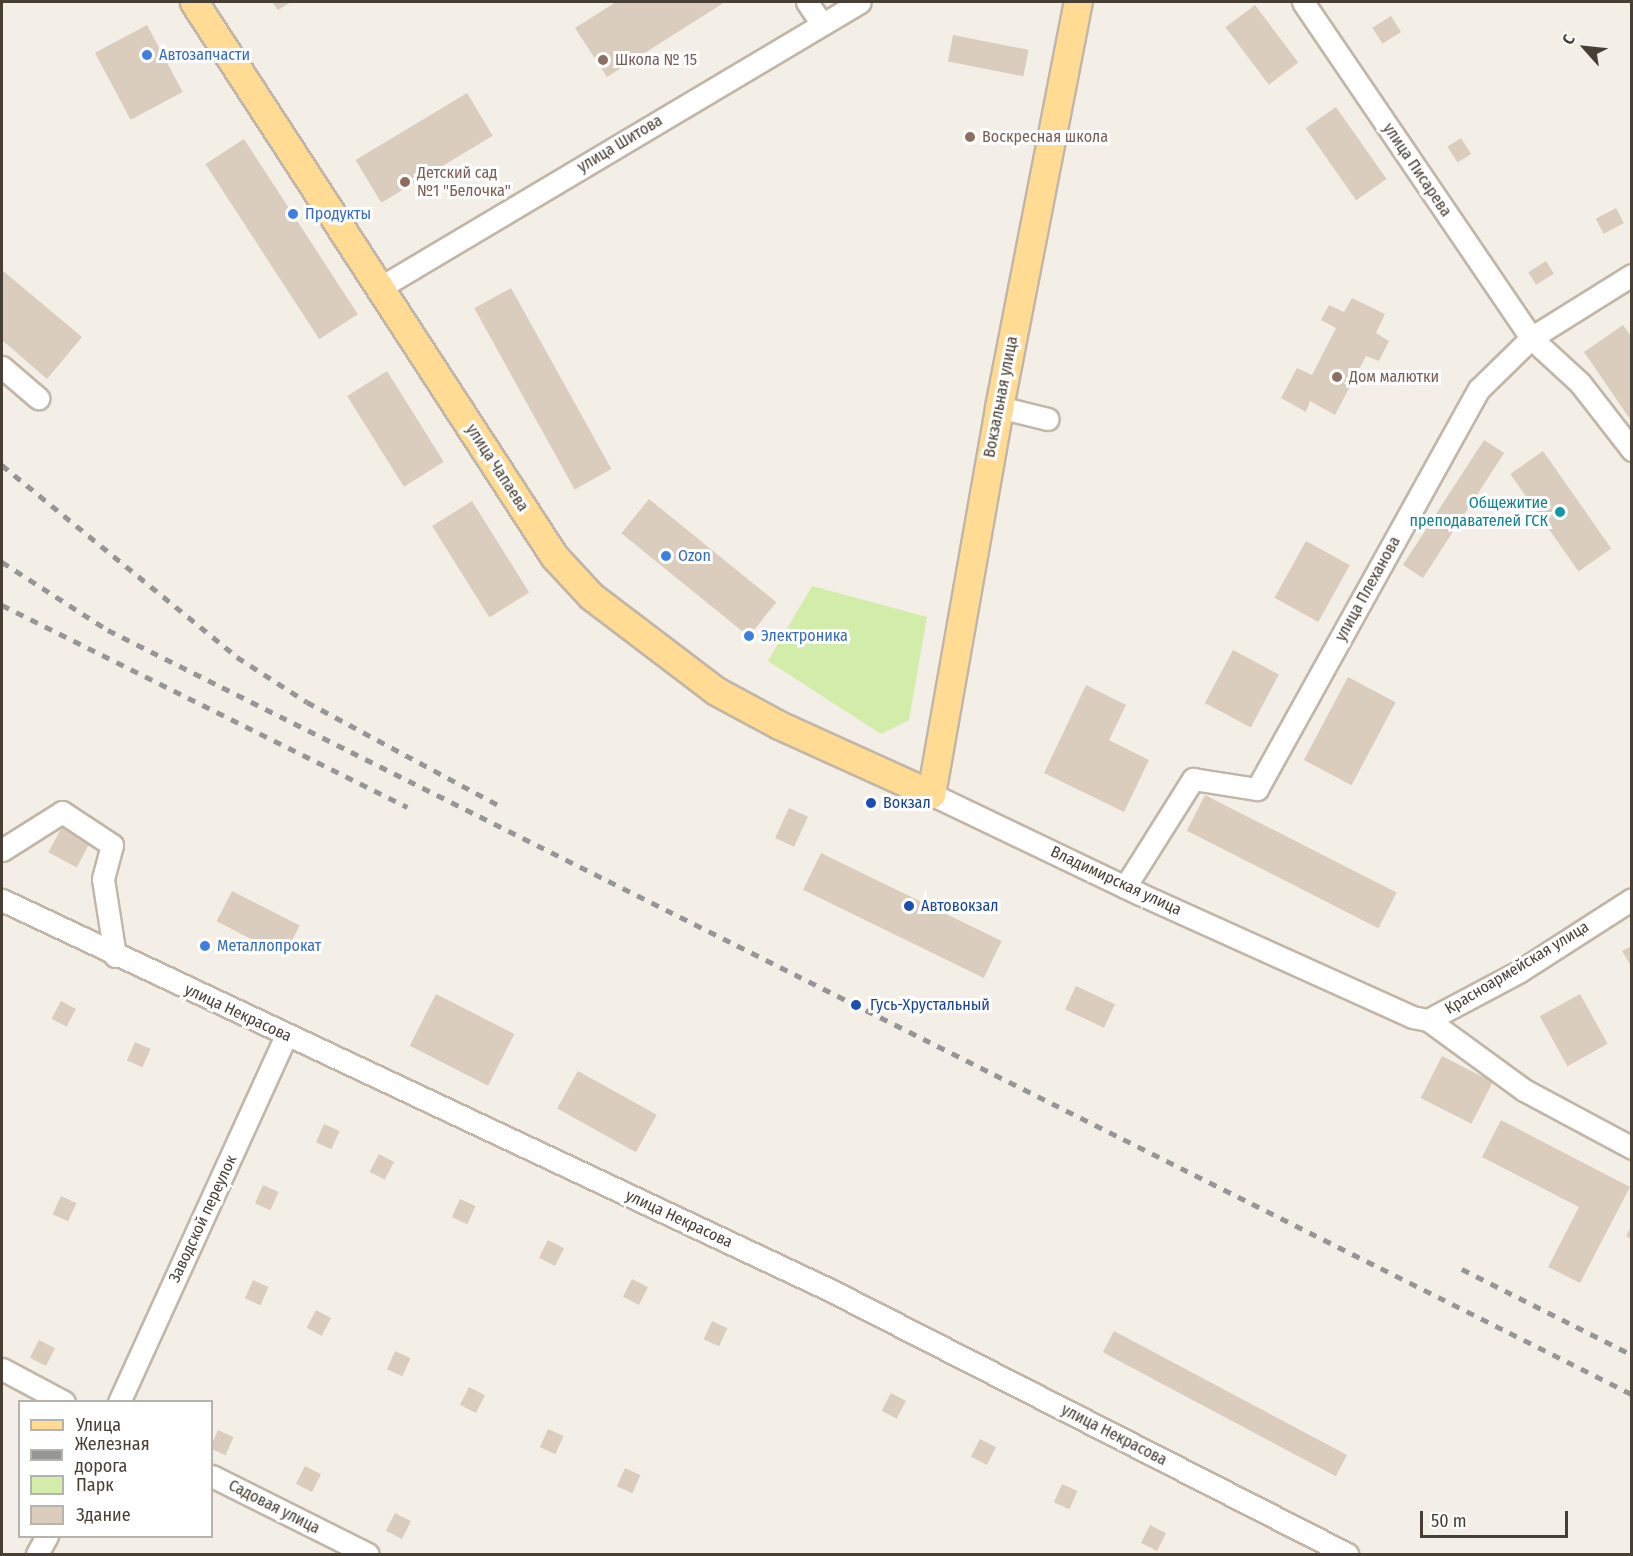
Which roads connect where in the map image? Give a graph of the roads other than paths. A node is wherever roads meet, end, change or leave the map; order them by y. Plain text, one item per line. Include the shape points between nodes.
1 (194, 2) edge
2 (807, 2) edge
3 (860, 2) edge
4 (1078, 2) edge
5 (1308, 3) edge
6 (822, 24) junction
7 (1632, 275) edge
8 (381, 287) junction
9 (1531, 338) junction
10 (2, 367) edge
11 (38, 398) dead end
12 (999, 407) junction
13 (1048, 419) dead end
14 (1632, 450) edge
15 (931, 794) junction
16 (2, 850) edge
17 (1125, 887) junction
18 (1632, 899) edge
19 (2, 900) edge
20 (115, 956) junction
21 (1302, 965) joint
22 (1428, 1020) junction
23 (286, 1036) junction
24 (1632, 1148) edge
25 (2, 1369) edge
26 (62, 1400) edge
27 (119, 1400) edge
28 (213, 1476) edge
29 (46, 1538) edge
30 (37, 1554) edge
31 (368, 1554) edge
32 (1347, 1554) edge

1 - 8 main road, улица Чапаева
2 - 6 street
3 - 6 street, улица Шитова
4 - 12 main road, Вокзальная улица
5 - 9 street, улица Писарева
6 - 8 street, улица Шитова
7 - 9 street, улица Плеханова
8 - 15 main road, улица Чапаева via 554,556 591,596 716,691 779,725
9 - 14 street, улица Писарева via 1581,383
9 - 17 street, улица Плеханова via 1479,389 1257,789 1193,779
10 - 11 street
12 - 13 street
12 - 15 main road, Вокзальная улица
15 - 17 street, Владимирская улица
16 - 20 street via 62,812 112,845 103,879
17 - 21 street, Владимирская улица
18 - 22 street, Красноармейская улица via 1520,971
19 - 20 street, улица Некрасова
20 - 23 street, улица Некрасова
21 - 22 street, Красноармейская улица via 1412,1017
22 - 24 street via 1524,1090
23 - 27 street, Заводской переулок
23 - 32 street, улица Некрасова via 828,1289
25 - 26 street
28 - 31 street, Садовая улица
29 - 30 street

